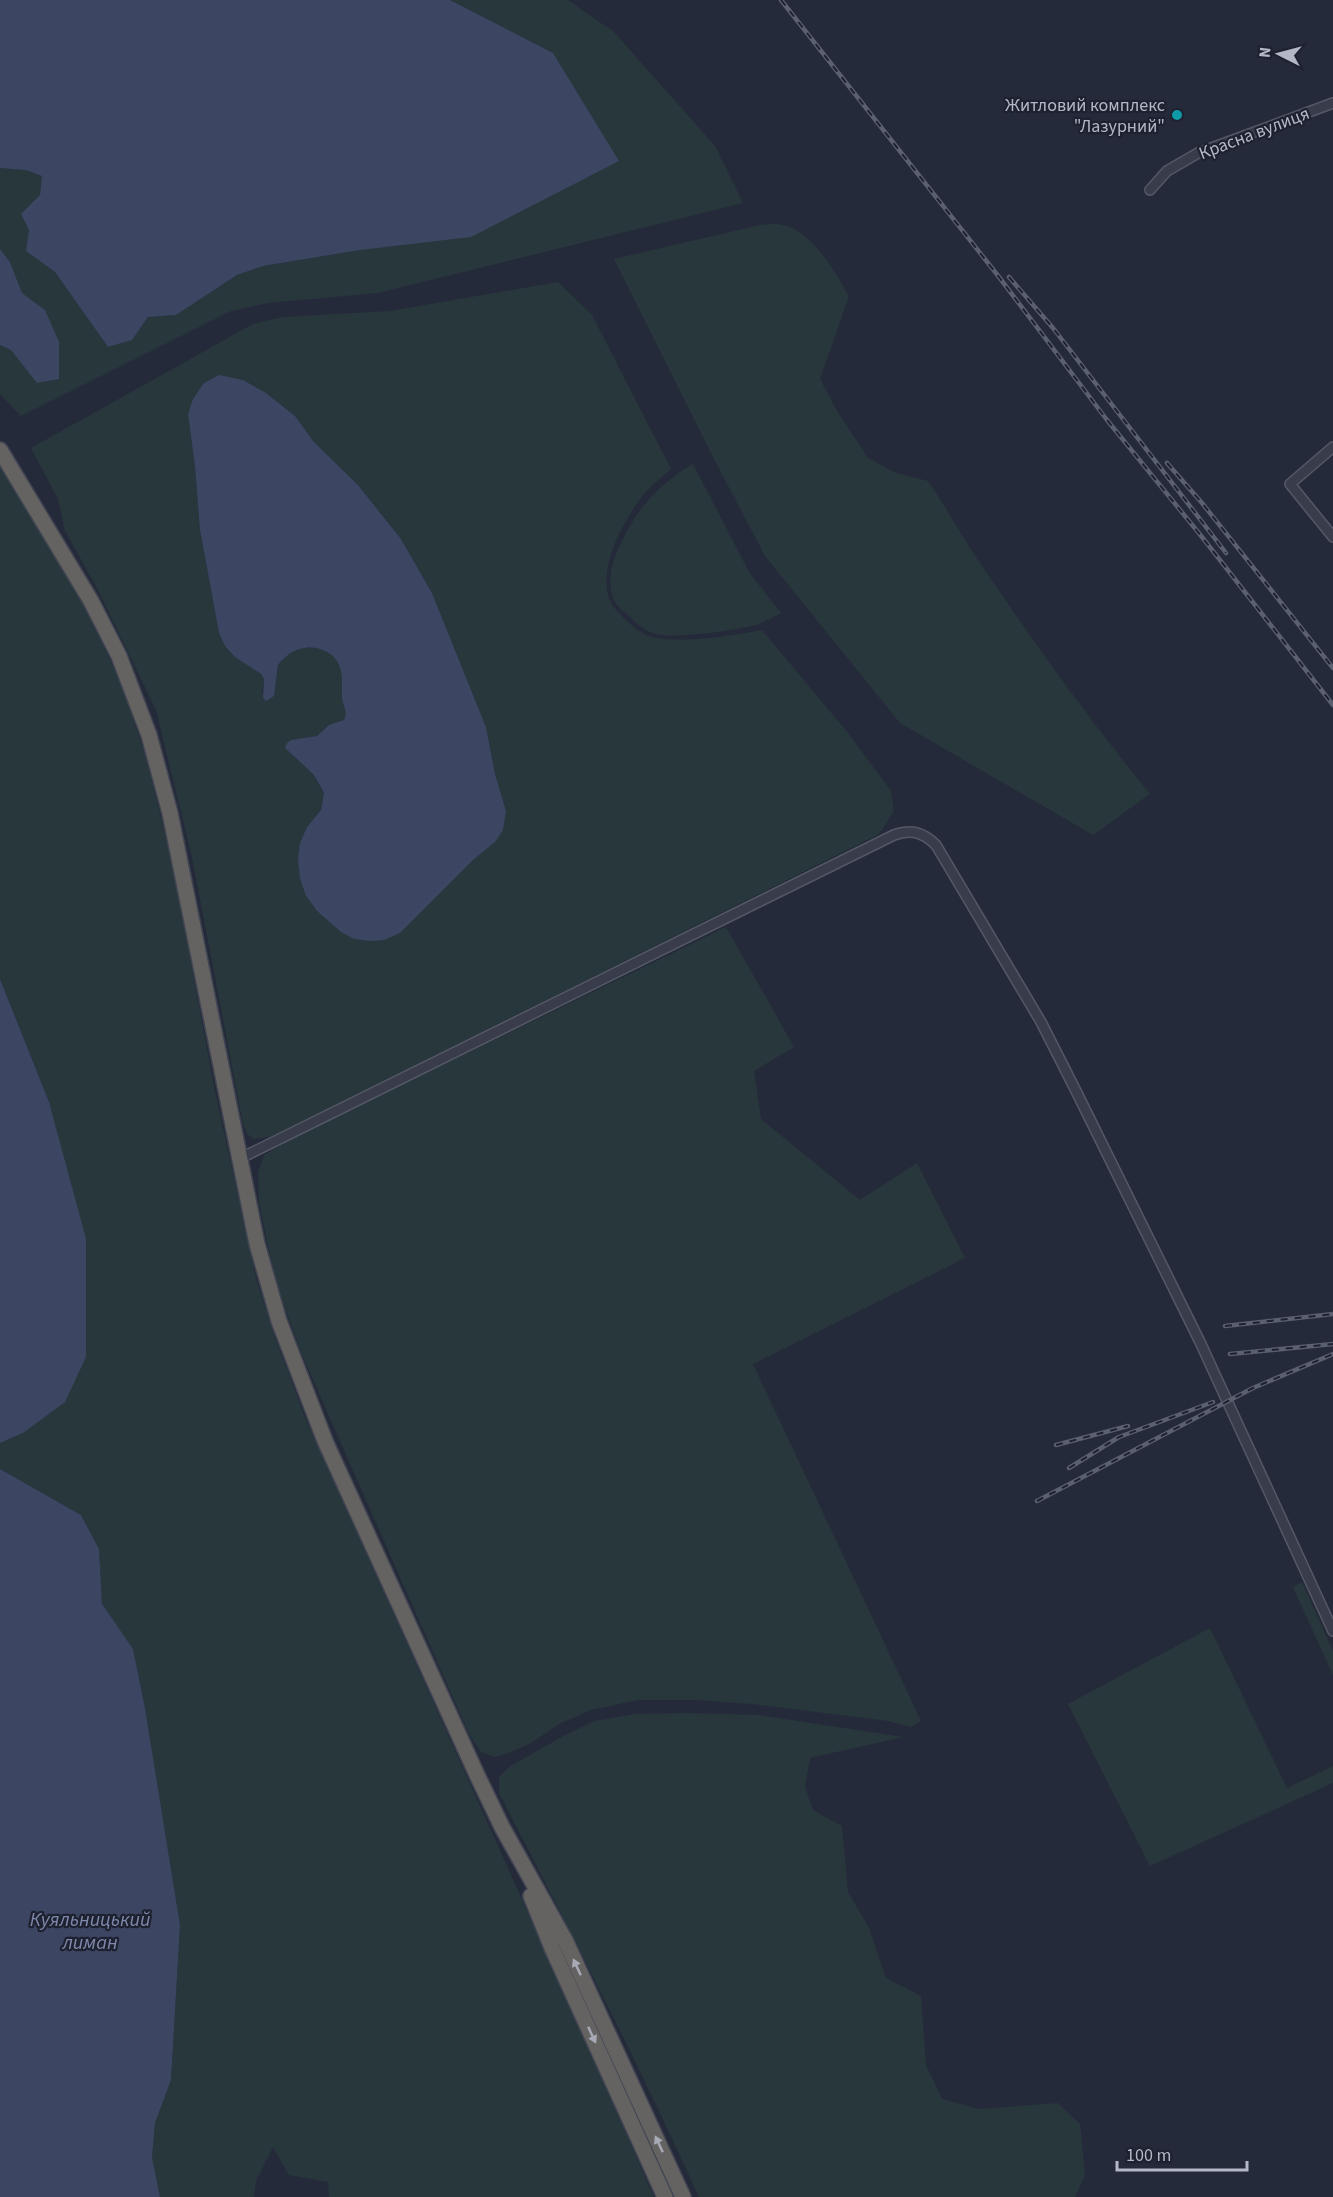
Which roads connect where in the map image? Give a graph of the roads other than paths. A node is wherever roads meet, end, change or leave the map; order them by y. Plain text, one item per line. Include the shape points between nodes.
1 (1333, 103) edge
2 (1150, 190) dead end
3 (1333, 447) edge
4 (0, 450) edge
5 (1333, 537) edge
6 (239, 1159) junction
7 (1333, 1630) edge
8 (502, 1827) junction
9 (640, 2140) junction
10 (658, 2197) edge
11 (665, 2197) edge
12 (683, 2197) edge

1 - 2 street, Красна вулиця via 1198,153 1167,171
3 - 5 street via 1290,484
4 - 6 highway via 91,601 119,656 149,735 170,813
6 - 7 street via 894,835 922,833 936,845 1041,1022 1200,1342
6 - 8 highway via 279,1321 310,1403
8 -> 9 highway via 552,1948
12 -> 8 highway via 566,1942
9 - 10 highway
9 - 11 highway

